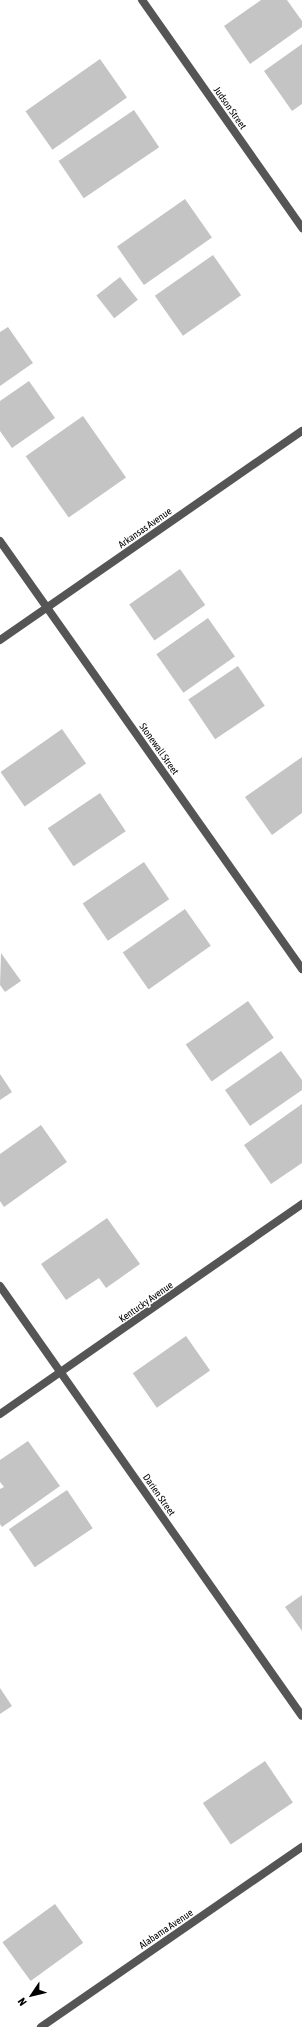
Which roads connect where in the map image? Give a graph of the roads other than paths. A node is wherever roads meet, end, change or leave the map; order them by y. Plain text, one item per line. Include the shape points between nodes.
1 (142, 0) edge
2 (302, 228) edge
3 (302, 432) edge
4 (0, 541) edge
5 (47, 608) junction
6 (0, 640) edge
7 (302, 969) edge
8 (302, 1204) edge
9 (0, 1286) edge
10 (60, 1372) junction
11 (0, 1414) edge
12 (302, 1716) edge
13 (302, 1848) edge
14 (41, 2027) edge

1 - 2 street, Judson Street
3 - 5 street, Arkansas Avenue
4 - 5 street, Stonewall Street
5 - 6 street, Arkansas Avenue
5 - 7 street, Stonewall Street
8 - 10 street, Kentucky Avenue
9 - 10 street, Darien Street
10 - 11 street, Kentucky Avenue
10 - 12 street, Darien Street
13 - 14 street, Alabama Avenue

